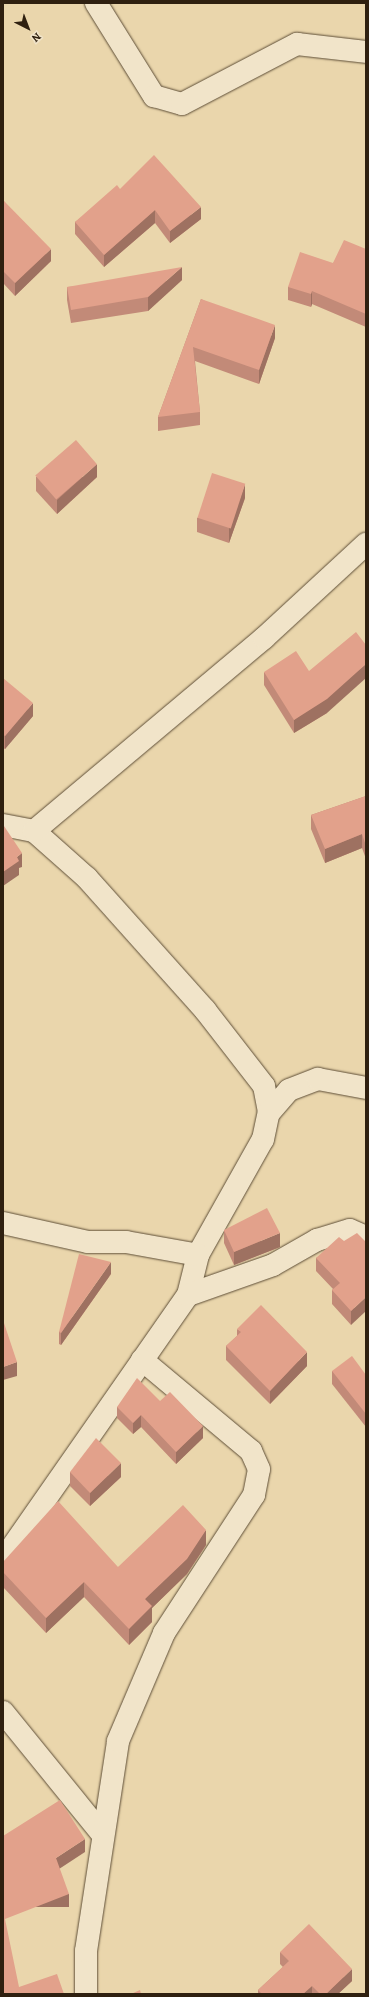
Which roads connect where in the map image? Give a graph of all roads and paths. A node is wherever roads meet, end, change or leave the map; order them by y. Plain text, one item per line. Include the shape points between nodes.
1 (96, 3) edge
2 (366, 52) edge
3 (366, 544) edge
4 (3, 825) edge
5 (34, 831) junction
6 (366, 1088) edge
7 (269, 1113) junction
8 (3, 1223) edge
9 (366, 1236) edge
10 (198, 1255) junction
11 (188, 1295) junction
12 (142, 1360) junction
13 (3, 1560) edge
14 (3, 1712) edge
15 (102, 1834) junction
16 (86, 1994) edge

1 - 2 street via 154,96 182,104 297,44
3 - 5 street via 264,638
4 - 5 street
5 - 7 street via 87,878 205,1010 264,1086
6 - 7 street via 318,1079 289,1090
7 - 10 street via 263,1139
8 - 10 street via 88,1242 126,1242
9 - 11 street via 350,1230 317,1240 273,1265
10 - 11 street
11 - 12 street
12 - 13 street
12 - 15 street via 251,1451 259,1469 254,1495 164,1633 138,1687 118,1741
14 - 15 street
15 - 16 street via 86,1951

